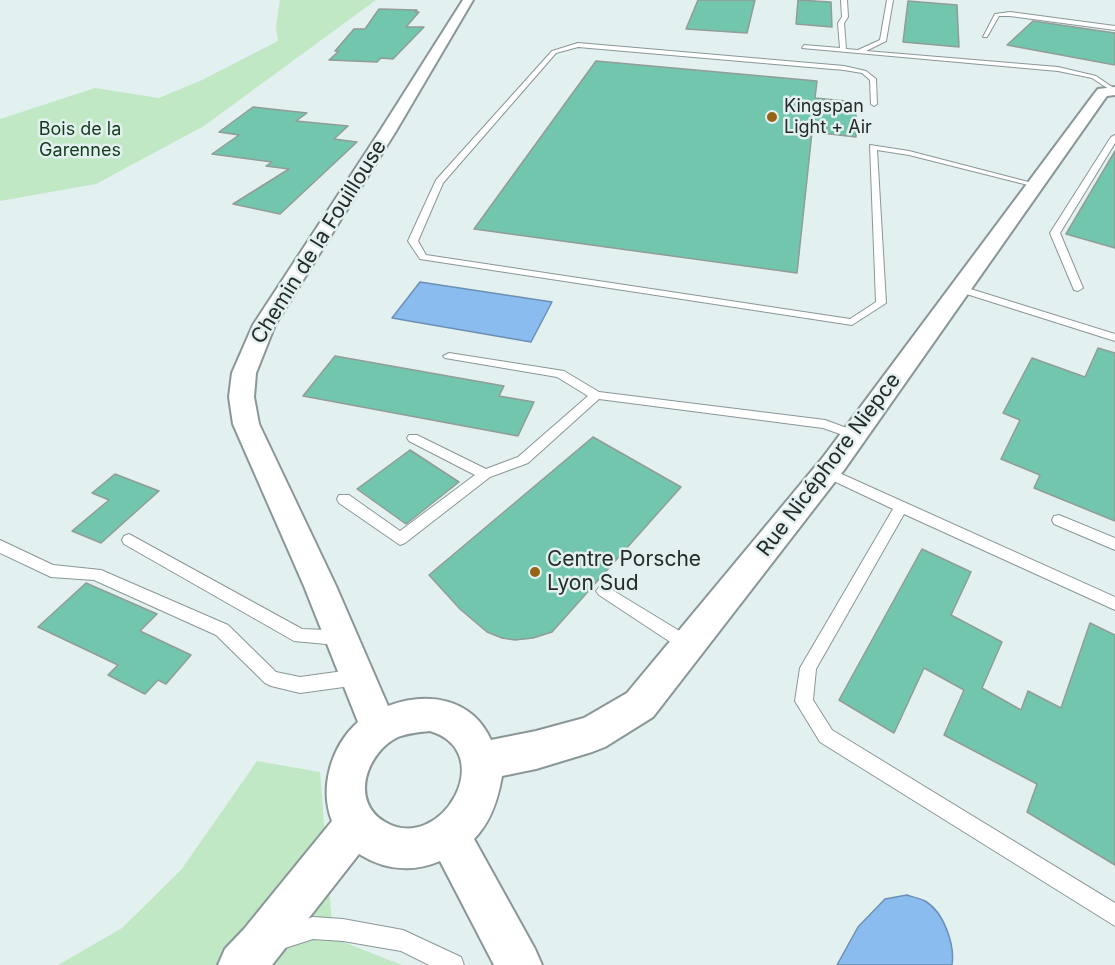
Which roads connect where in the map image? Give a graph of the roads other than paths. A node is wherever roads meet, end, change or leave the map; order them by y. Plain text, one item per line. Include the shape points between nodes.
1 (468, 0) edge
2 (844, 0) edge
3 (890, 0) edge
4 (1115, 28) edge
5 (985, 36) dead end
6 (804, 47) dead end
7 (843, 51) junction
8 (858, 52) junction
9 (1114, 91) edge
10 (874, 104) dead end
11 (1115, 137) edge
12 (1036, 185) junction
13 (1078, 288) dead end
14 (961, 289) junction
15 (1115, 338) edge
16 (449, 356) dead end
17 (596, 395) junction
18 (854, 435) junction
19 (413, 438) dead end
20 (826, 472) junction
21 (485, 474) junction
22 (344, 499) dead end
23 (901, 507) junction
24 (1059, 520) dead end
25 (129, 540) dead end
26 (1115, 544) edge
27 (0, 546) edge
28 (604, 591) dead end
29 (1115, 604) edge
30 (339, 632) junction
31 (690, 646) junction
32 (358, 676) junction
33 (379, 728) junction
34 (481, 761) junction
35 (356, 826) junction
36 (449, 836) junction
37 (1115, 915) edge
38 (250, 955) edge
39 (453, 965) edge
40 (519, 965) edge

1 - 30 street, Chemin de la Fouillouse via 264,325 242,374 239,395 246,424
2 - 7 lane
3 - 8 lane via 883,41
4 - 5 lane via 1010,14 997,15
6 - 7 lane
7 - 8 lane
8 - 9 lane via 1058,69 1094,77
9 - 12 street, Rue Nicéphore Niepce via 1103,92
10 - 12 lane via 873,79 864,72 844,68 578,45 554,52 438,182 413,242 423,257 852,322 881,303 873,147
11 - 13 lane via 1055,233
12 - 14 street, Rue Nicéphore Niepce
14 - 15 lane
14 - 18 street, Rue Nicéphore Niepce
16 - 17 lane via 560,374
17 - 18 lane via 825,424
17 - 21 lane via 523,460
18 - 20 street, Rue Nicéphore Niepce
19 - 21 lane
20 - 23 lane
20 - 31 street, Rue Nicéphore Niepce
21 - 22 lane via 400,539
23 - 29 lane
23 - 37 lane via 808,668 804,701 826,736
24 - 26 lane
25 - 30 lane via 300,636 326,638
27 - 32 lane via 51,571 96,574 222,630 271,678 300,685
28 - 31 lane
30 - 32 street, Chemin de la Fouillouse
31 - 34 street, Rue Nicéphore Niepce via 640,705 592,734
32 - 33 street, Chemin de la Fouillouse
33 - 34 street via 403,716 437,716 453,722 472,738
33 - 35 street via 362,744 345,785 347,807
34 - 36 street via 482,781 476,801 466,820
35 - 36 street via 374,842 398,850 424,847
35 - 38 street
36 - 40 street
38 - 39 lane via 313,928 404,941

